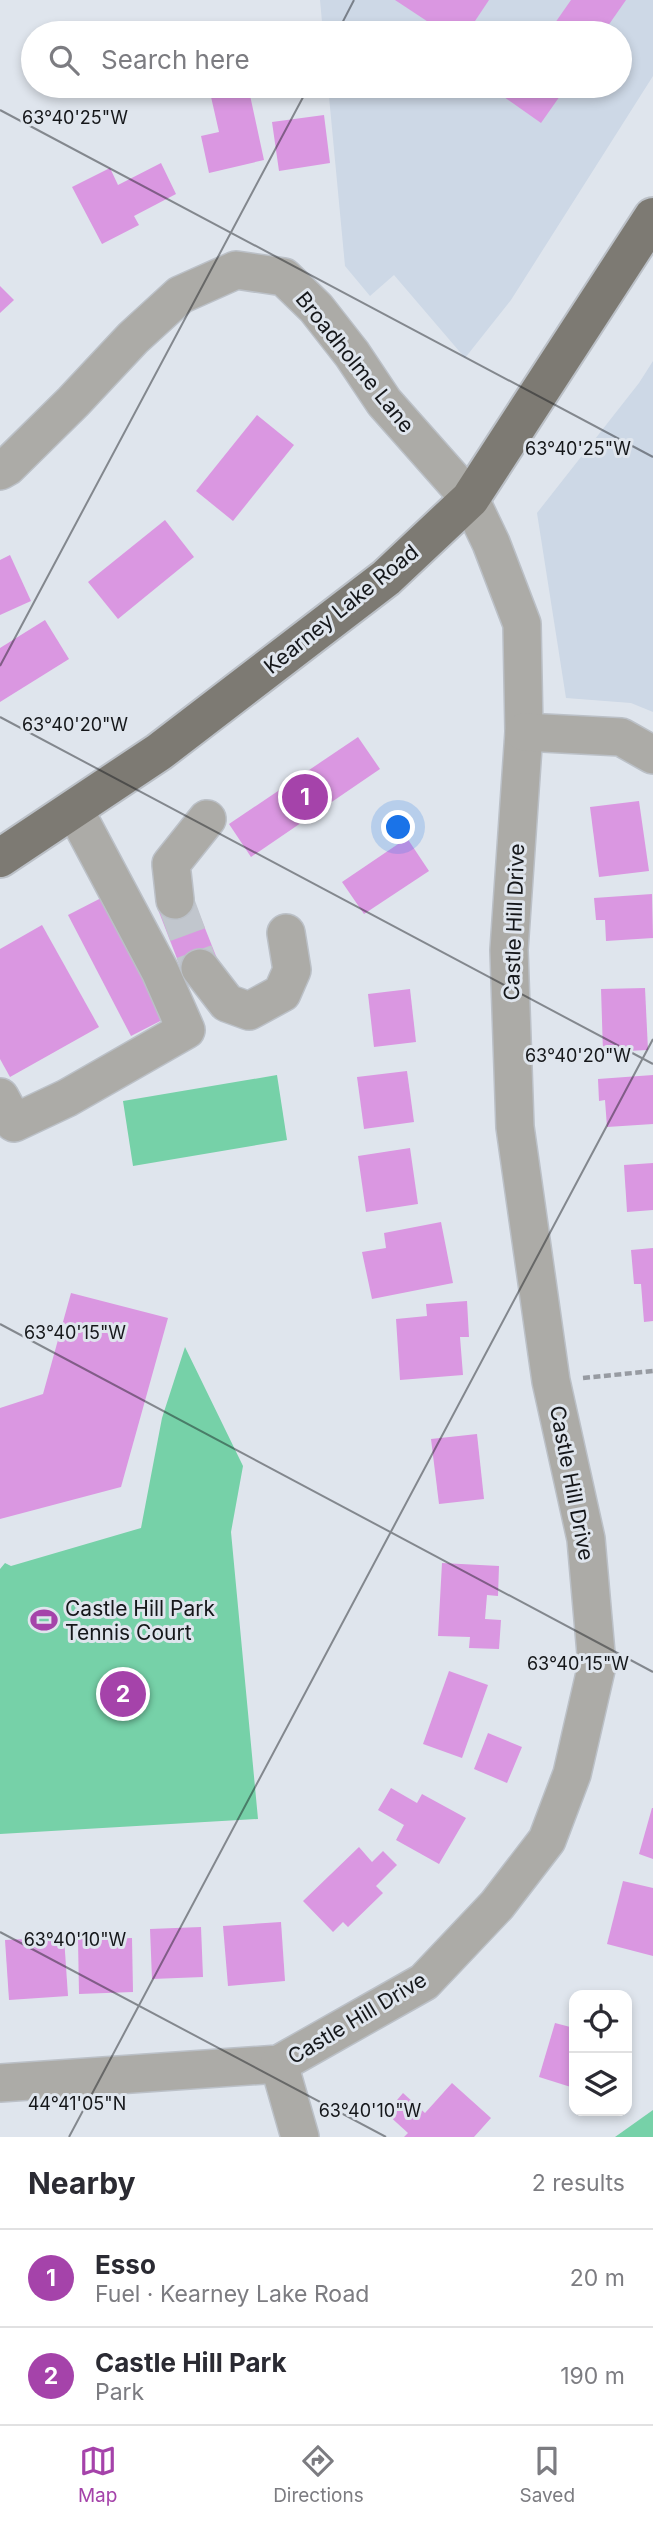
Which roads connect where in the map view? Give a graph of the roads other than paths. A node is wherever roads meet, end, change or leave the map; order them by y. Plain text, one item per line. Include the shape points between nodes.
1 (653, 217) edge
2 (0, 471) edge
3 (470, 499) junction
4 (524, 732) junction
5 (653, 755) edge
6 (74, 809) junction
7 (207, 819) dead end
8 (0, 858) edge
9 (175, 900) tunnel mouth
10 (286, 933) dead end
11 (201, 968) tunnel mouth
12 (0, 1097) edge
13 (279, 2064) junction
14 (0, 2082) edge
15 (300, 2137) edge

1 - 3 main road, Kearney Lake Road
2 - 3 street, Broadholme Lane via 180,295 236,270 284,277 330,326 384,402
3 - 4 street, Castle Hill Drive via 522,624
3 - 6 main road, Kearney Lake Road via 386,578 159,751
4 - 5 street via 621,737
4 - 13 street, Castle Hill Drive via 509,950 515,1127 551,1381 586,1539 597,1665 572,1774 547,1840 497,1905 424,1982
6 - 8 main road, Kearney Lake Road
6 - 12 street via 187,1030 14,1124
7 - 9 street via 171,864
10 - 11 street via 292,970 282,993 249,1011 227,1003
13 - 14 street, Castle Hill Drive
13 - 15 street

